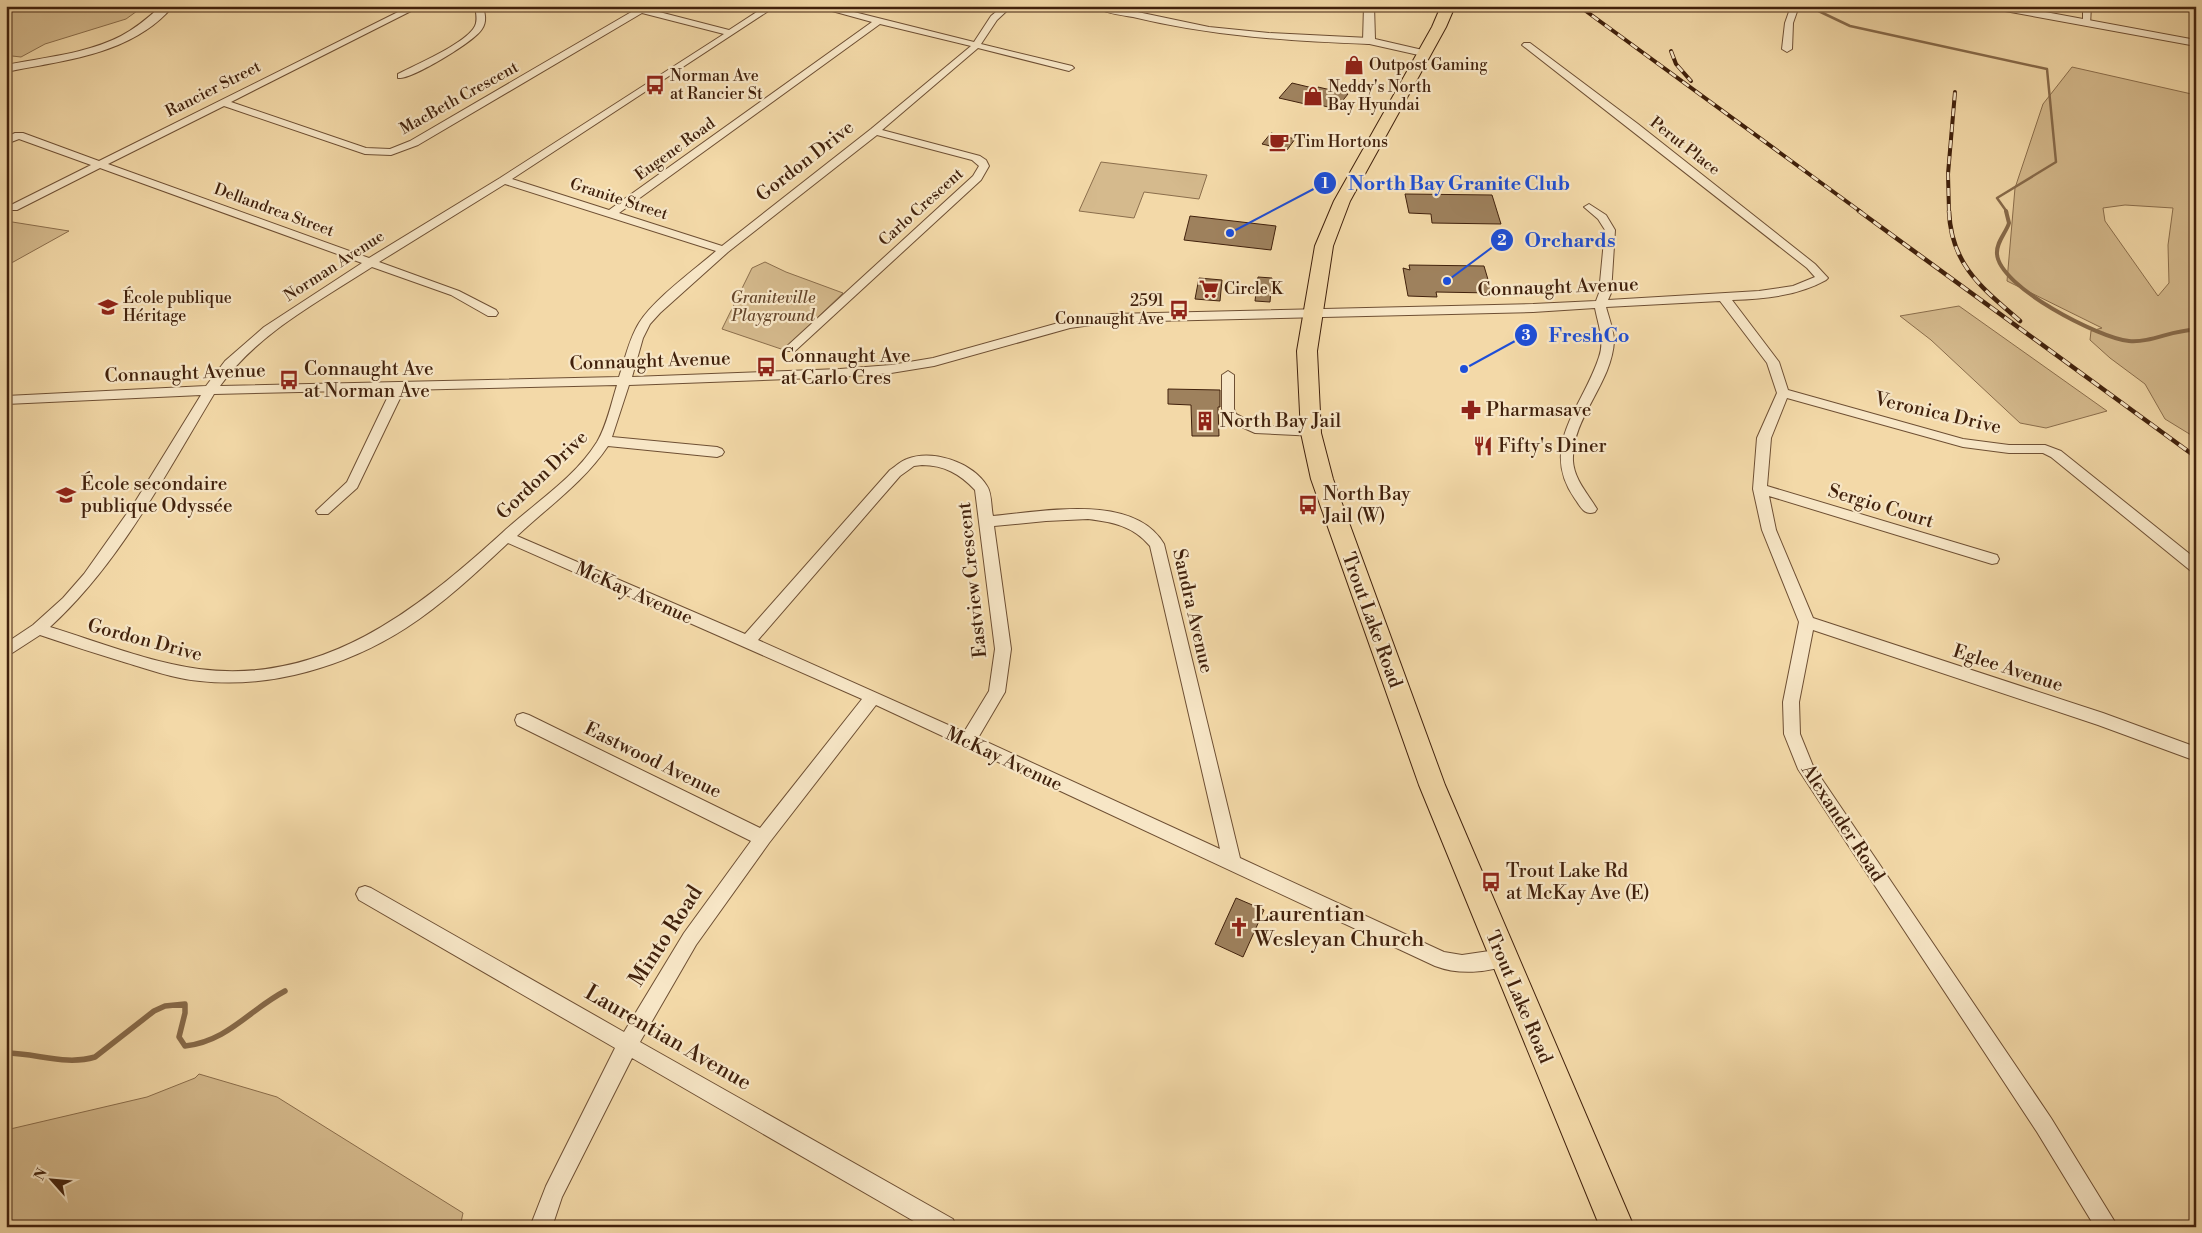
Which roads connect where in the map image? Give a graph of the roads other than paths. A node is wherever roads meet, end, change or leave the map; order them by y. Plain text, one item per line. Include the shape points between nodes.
1 (168, 6) edge
2 (398, 6) edge
3 (430, 6) edge
4 (480, 6) edge
5 (625, 6) edge
6 (772, 6) edge
7 (818, 6) edge
8 (1008, 6) edge
9 (1096, 6) edge
10 (1369, 6) edge
11 (1448, 6) edge
12 (1795, 6) edge
13 (1994, 6) edge
14 (2087, 6) edge
15 (409, 10) junction
16 (641, 10) junction
17 (879, 22) junction
18 (2087, 23) junction
19 (732, 33) junction
20 (1369, 41) junction
21 (2196, 42) edge
22 (977, 45) junction
23 (1527, 45) dead end
24 (1787, 49) dead end
25 (1423, 53) junction
26 (1069, 68) dead end
27 (6, 69) edge
28 (401, 76) dead end
29 (223, 102) junction
30 (875, 131) junction
31 (6, 141) edge
32 (100, 165) junction
33 (504, 180) junction
34 (1590, 207) dead end
35 (13, 208) dead end
36 (611, 214) junction
37 (724, 250) junction
38 (371, 262) junction
39 (1821, 276) joint
40 (1723, 297) junction
41 (1600, 305) junction
42 (492, 313) dead end
43 (1312, 313) junction
44 (791, 348) dead end
45 (1228, 376) dead end
46 (623, 381) junction
47 (400, 385) junction
48 (210, 390) junction
49 (1783, 393) junction
50 (6, 400) edge
51 (1311, 433) junction
52 (605, 442) junction
53 (717, 452) dead end
54 (1760, 489) junction
55 (1590, 509) dead end
56 (323, 511) dead end
57 (986, 522) junction
58 (507, 537) junction
59 (1992, 559) dead end
60 (2196, 567) edge
61 (1807, 622) junction
62 (38, 629) junction
63 (748, 642) junction
64 (6, 651) edge
65 (873, 697) junction
66 (523, 720) dead end
67 (967, 742) junction
68 (2196, 754) edge
69 (763, 838) junction
70 (1232, 863) junction
71 (365, 894) dead end
72 (1503, 958) junction
73 (628, 1044) junction
74 (541, 1227) edge
75 (945, 1227) edge
76 (1617, 1227) edge
77 (2107, 1227) edge

1 - 27 street via 129,36 108,46
2 - 15 street
3 - 15 street, Rancier Street
4 - 28 street via 482,20 477,31
5 - 16 street
6 - 19 street, Norman Avenue
7 - 17 street
8 - 22 street, Gordon Drive via 994,18
9 - 20 street via 1210,30
10 - 20 street
11 - 25 main road, Trout Lake Road
12 - 24 street via 1789,23
13 - 18 street
14 - 18 street
15 - 29 street, Rancier Street
16 - 19 street
16 - 29 street, MacBeth Crescent via 414,143 391,152 365,151
17 - 22 street
17 - 36 street, Eugene Road
18 - 21 street
19 - 33 street, Norman Avenue
20 - 25 street
22 - 26 street
22 - 30 street, Gordon Drive
23 - 39 street, Perut Place via 1608,104
25 - 43 main road, Trout Lake Road via 1342,201 1324,246
29 - 32 street, Rancier Street
30 - 37 street, Gordon Drive
30 - 44 street, Carlo Crescent via 976,158 984,166 977,178
31 - 32 street, Dellandrea Street via 19,135
32 - 35 street, Rancier Street
32 - 38 street, Dellandrea Street
33 - 36 street, Granite Street
33 - 38 street, Norman Avenue
34 - 41 street via 1610,230 1605,293
36 - 37 street, Granite Street
37 - 46 street, Gordon Drive via 671,296 645,324
38 - 42 street, Dellandrea Street via 455,293
38 - 48 street, Norman Avenue via 261,335 229,364
39 - 40 street, Connaught Avenue via 1813,285 1795,290
40 - 41 street, Connaught Avenue
40 - 49 street via 1773,362
41 - 43 street, Connaught Avenue
41 - 55 street via 1608,339 1606,356 1570,436 1566,462 1575,488
43 - 46 street, Connaught Avenue via 1112,318 1068,324 934,362 891,369
43 - 51 main road, Trout Lake Road via 1307,351
45 - 51 street via 1231,417 1255,429
46 - 47 street, Connaught Avenue
46 - 52 street, Gordon Drive
47 - 48 street, Connaught Avenue
47 - 56 street via 352,485
48 - 50 street, Connaught Avenue
48 - 62 street, Norman Avenue via 140,505 89,578
49 - 54 street via 1764,438
49 - 60 street, Veronica Drive via 1963,443 2009,449 2045,449 2056,454
51 - 72 main road, Trout Lake Road via 1322,479 1376,633 1432,786
52 - 53 street
52 - 58 street, Gordon Drive via 583,469
54 - 59 street, Sergio Court
54 - 61 street via 1769,530
57 - 63 street, Eastview Crescent via 982,488 970,474 933,460 911,462 895,473
57 - 67 street, Eastview Crescent via 1003,649 997,692
57 - 70 street, Sandra Avenue via 1084,514 1106,516 1127,521 1157,544
58 - 62 street, Gordon Drive via 400,625 366,644 335,656 275,673 235,677 188,675
58 - 63 street, McKay Avenue
61 - 68 street, Eglee Avenue
61 - 77 street, Alexander Road via 1791,702 1792,734 1806,769 2044,1125
62 - 64 street, Norman Avenue
63 - 65 street, McKay Avenue
65 - 67 street, McKay Avenue
65 - 69 street, Minto Road
66 - 69 street, Eastwood Avenue
67 - 70 street, McKay Avenue
69 - 73 street, Minto Road via 690,939
70 - 72 street, McKay Avenue via 1442,960 1462,964
71 - 73 street, Laurentian Avenue
72 - 76 main road, Trout Lake Road
73 - 74 street, Minto Road via 553,1193
73 - 75 street, Laurentian Avenue

